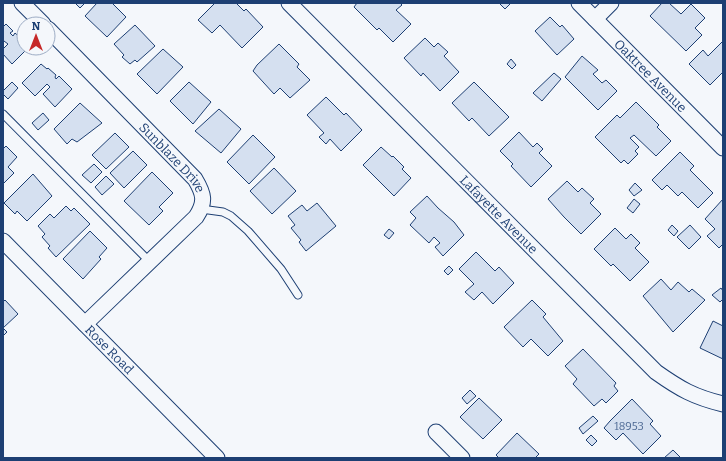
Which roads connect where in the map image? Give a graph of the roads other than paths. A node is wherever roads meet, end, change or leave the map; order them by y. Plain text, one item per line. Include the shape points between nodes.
1 (22, 3) edge
2 (289, 3) edge
3 (579, 3) edge
4 (611, 3) edge
5 (35, 16) edge
6 (595, 19) junction
7 (56, 37) edge
8 (3, 114) edge
9 (723, 148) edge
10 (201, 209) junction
11 (3, 241) edge
12 (150, 262) junction
13 (298, 295) dead end
14 (84, 324) junction
15 (723, 404) edge
16 (436, 432) dead end
17 (218, 458) edge
18 (462, 458) edge

1 - 5 street
2 - 15 street, Lafayette Avenue via 656,372 678,388
3 - 6 street, Oaktree Avenue
4 - 6 street
6 - 9 street, Oaktree Avenue
7 - 10 street, Sunblaze Drive via 195,179 204,199
8 - 12 lane
10 - 12 street, Sunblaze Drive
10 - 13 lane via 223,212 248,231 281,268
11 - 14 street, Rose Road
12 - 14 street, Sunblaze Drive
14 - 17 street, Rose Road
16 - 18 street

